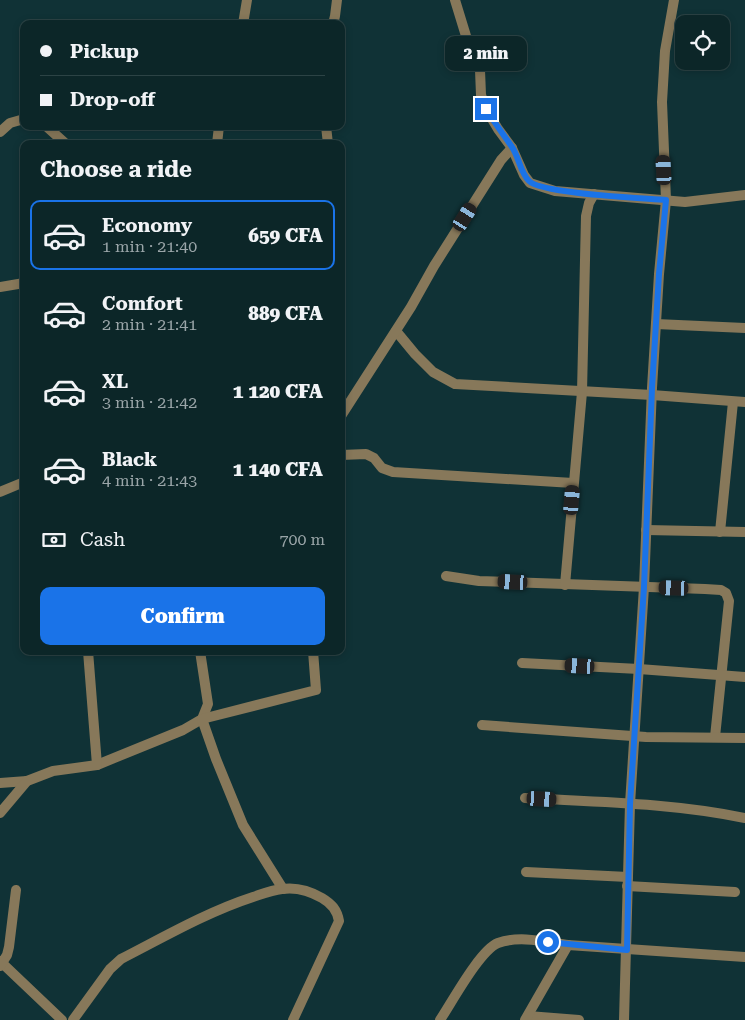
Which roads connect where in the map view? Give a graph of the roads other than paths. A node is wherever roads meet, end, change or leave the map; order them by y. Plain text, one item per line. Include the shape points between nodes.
1 (247, 0) edge
2 (336, 0) edge
3 (455, 0) edge
4 (674, 0) edge
5 (244, 20) edge
6 (334, 20) edge
7 (20, 120) edge
8 (51, 130) edge
9 (0, 132) edge
10 (63, 140) edge
11 (512, 148) junction
12 (594, 194) junction
13 (745, 195) edge
14 (666, 200) junction
15 (20, 284) edge
16 (0, 287) edge
17 (656, 324) junction
18 (745, 328) edge
19 (396, 331) junction
20 (582, 392) junction
21 (652, 394) junction
22 (733, 402) junction
23 (745, 402) edge
24 (345, 410) edge
25 (345, 455) edge
26 (574, 483) junction
27 (20, 484) edge
28 (0, 492) edge
29 (646, 530) junction
30 (720, 532) junction
31 (745, 532) edge
32 (446, 576) dead end
33 (564, 585) junction
34 (644, 587) junction
35 (88, 655) edge
36 (201, 655) edge
37 (312, 655) edge
38 (522, 664) dead end
39 (639, 669) junction
40 (722, 676) junction
41 (745, 677) edge
42 (202, 719) junction
43 (482, 725) dead end
44 (635, 736) junction
45 (716, 737) junction
46 (745, 738) edge
47 (97, 765) junction
48 (27, 781) junction
49 (0, 783) edge
50 (525, 798) dead end
51 (630, 804) junction
52 (0, 813) edge
53 (745, 818) edge
54 (526, 872) dead end
55 (628, 881) junction
56 (283, 889) junction
57 (16, 890) dead end
58 (735, 892) dead end
59 (568, 945) junction
60 (627, 950) junction
61 (745, 957) edge
62 (1, 963) edge
63 (527, 1018) edge
64 (62, 1020) edge
65 (74, 1020) edge
66 (293, 1020) edge
67 (440, 1020) edge
68 (579, 1020) edge
69 (624, 1020) edge

1 - 5 street
2 - 6 street
3 - 11 street via 480,70 481,95 486,109
4 - 14 street via 665,51 662,102
7 - 9 street via 10,122
8 - 10 street
11 - 12 street via 530,183 555,190
11 - 19 street via 501,160
12 - 14 street
12 - 20 street via 586,216
13 - 14 street via 685,202
14 - 17 street
15 - 16 street
17 - 18 street
17 - 21 street
19 - 20 street via 433,372 455,384
19 - 24 street
20 - 21 street
20 - 26 street
21 - 22 street
21 - 29 street
22 - 23 street
22 - 30 street
25 - 26 street via 366,454 392,472
26 - 33 street
27 - 28 street
29 - 30 street
29 - 34 street
30 - 31 street
32 - 33 street
33 - 34 street
34 - 39 street
34 - 40 street via 726,593 729,601
35 - 47 street
36 - 42 street via 208,704
37 - 42 street via 316,690
38 - 39 street
39 - 40 street
39 - 44 street
40 - 41 street
40 - 45 street
42 - 47 street
42 - 56 street via 243,825
43 - 44 street
44 - 45 street
44 - 51 street
45 - 46 street
47 - 48 street via 53,771
48 - 49 street
48 - 52 street
50 - 51 street
51 - 53 street
51 - 55 street
54 - 55 street
55 - 58 street
55 - 60 street
56 - 65 street via 224,908 121,958
56 - 66 street via 299,889 320,896 338,912 339,922
57 - 62 street via 9,947
59 - 60 street
59 - 63 street
59 - 67 street via 525,939 498,943 477,964
60 - 61 street
60 - 69 street
62 - 64 street
63 - 68 street

